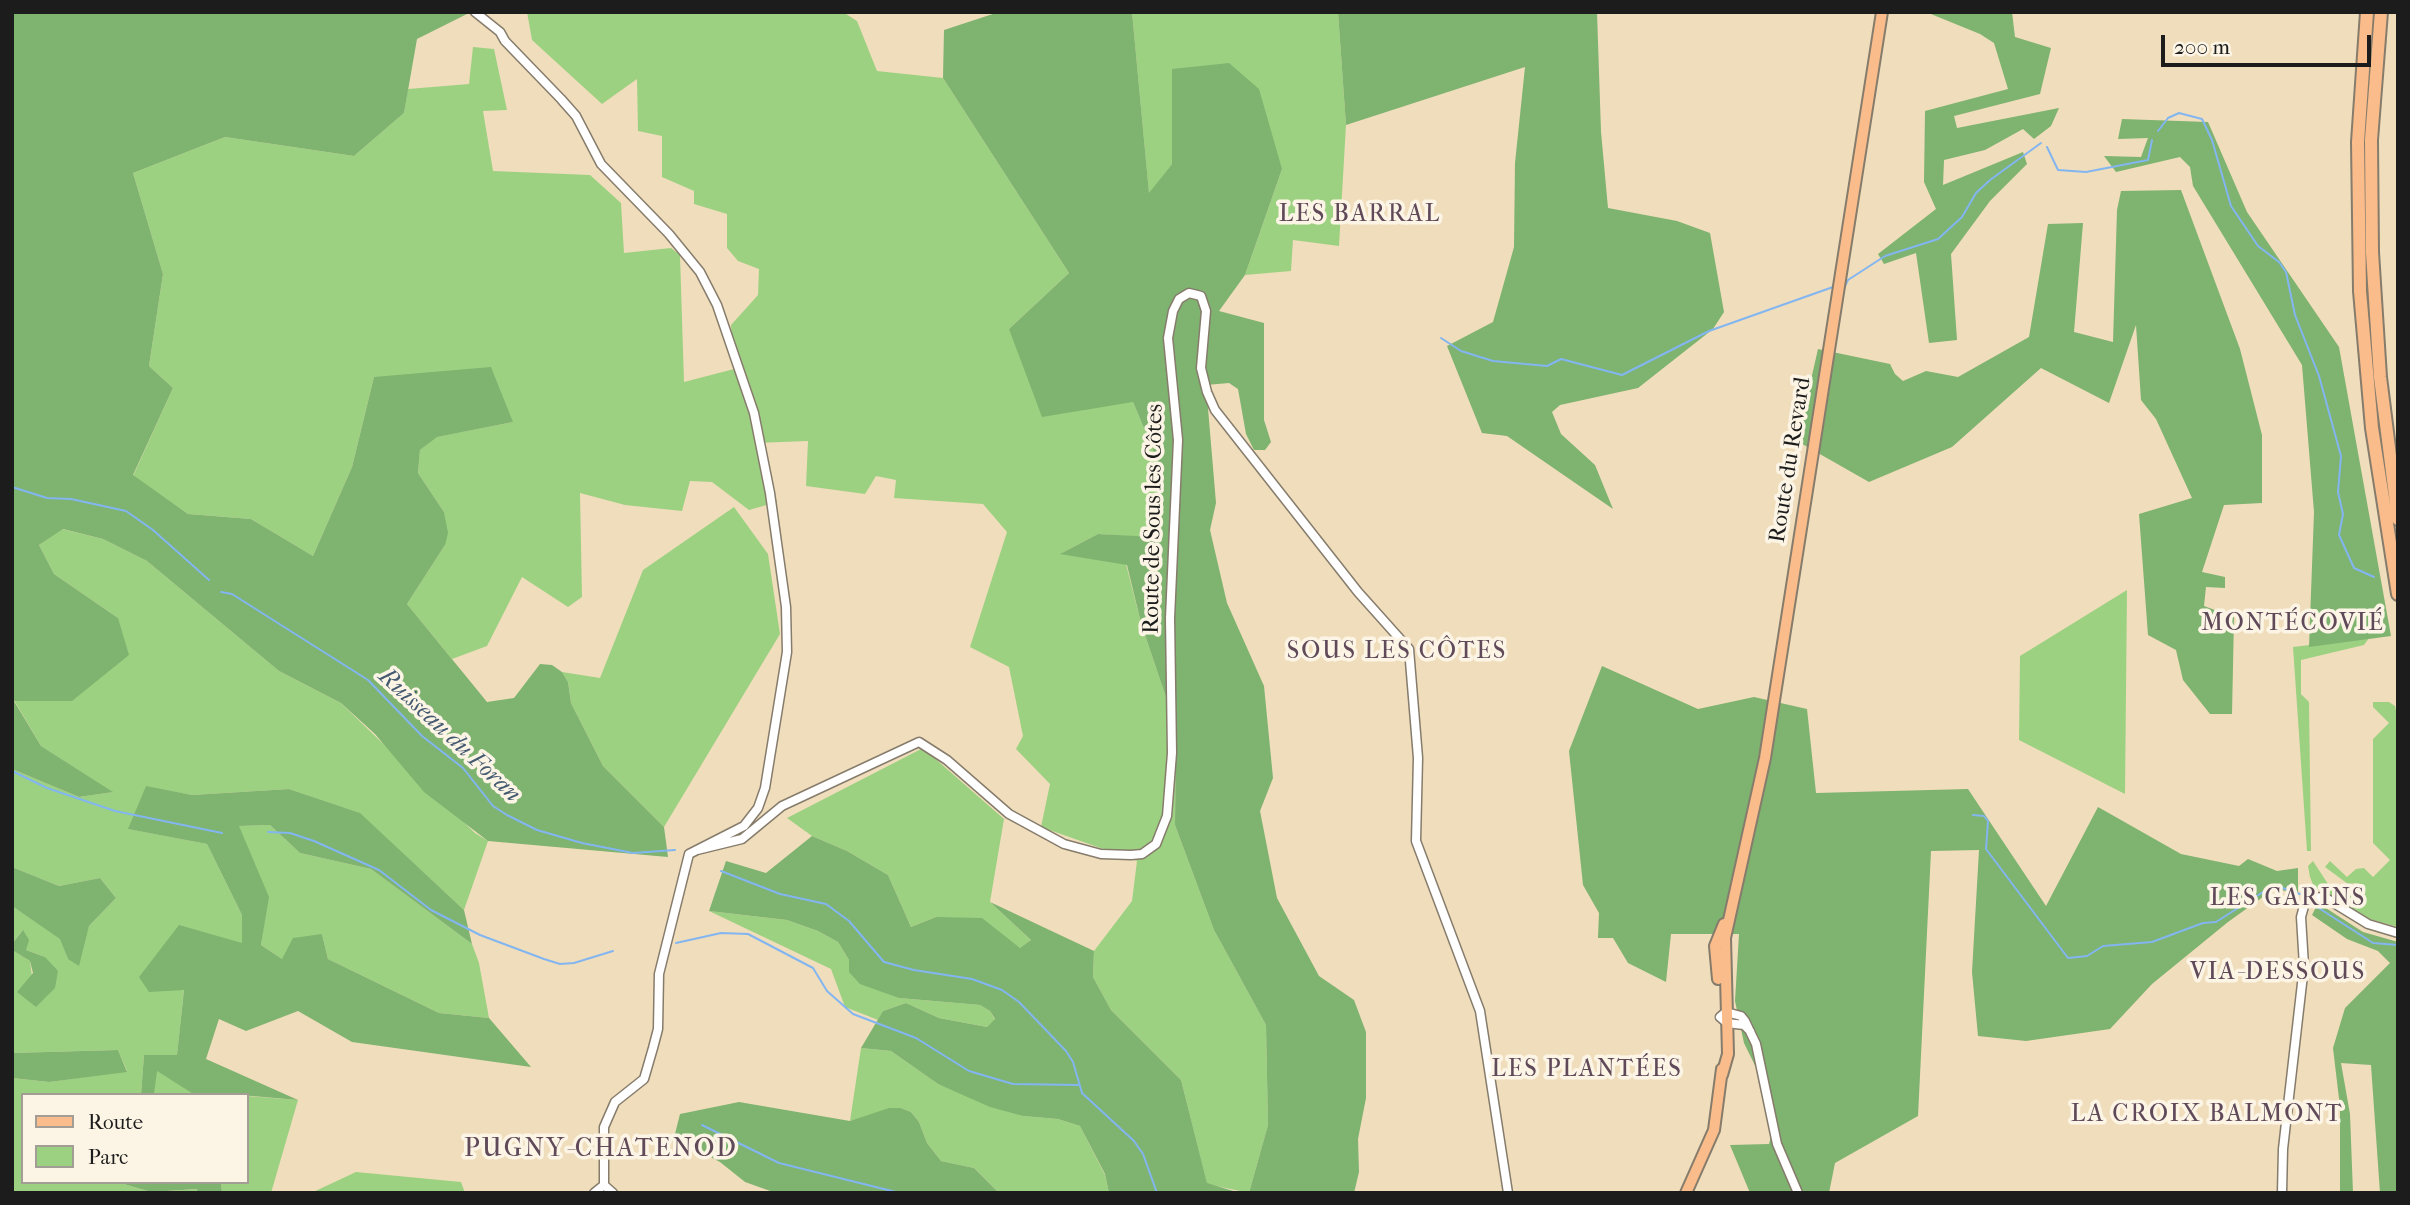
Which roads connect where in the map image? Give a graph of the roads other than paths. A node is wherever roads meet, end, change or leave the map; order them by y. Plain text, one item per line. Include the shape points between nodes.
1 (475, 12) edge
2 (1882, 12) edge
3 (2367, 12) edge
4 (2381, 12) edge
5 (2398, 519) edge
6 (2398, 594) edge
7 (697, 849) junction
8 (2398, 933) edge
9 (1724, 1017) junction
10 (604, 1185) junction
11 (594, 1193) edge
12 (613, 1193) edge
13 (1508, 1193) edge
14 (1688, 1193) edge
15 (1798, 1193) edge
16 (2282, 1193) edge

1 - 7 street via 500,32 576,116 601,164 701,272 754,413 786,607 782,692 758,808 729,837
2 - 9 main road, Route du Revard via 1758,803 1730,912 1724,951
3 - 6 highway via 2358,142 2360,291 2372,428
4 - 5 highway via 2371,140 2372,252 2381,390
7 - 10 street via 689,854 659,974 655,1040 644,1079 615,1102 607,1116 602,1138 607,1173
7 - 13 street, Route de Sous les Côtes via 742,839 782,807 919,742 1009,814 1064,844 1101,854 1131,855 1142,854 1156,844 1167,816 1172,753 1171,587 1178,440 1168,338 1179,299 1189,293 1201,296 1206,312 1201,368 1215,410 1358,592 1409,649 1417,747 1416,841 1480,1012
8 - 16 street via 2368,924 2324,897 2311,898 2304,906 2304,974
9 - 14 main road, Route du Revard via 1728,1054 1714,1130
9 - 15 street via 1749,1031 1759,1055 1777,1144
10 - 11 street
10 - 12 street

